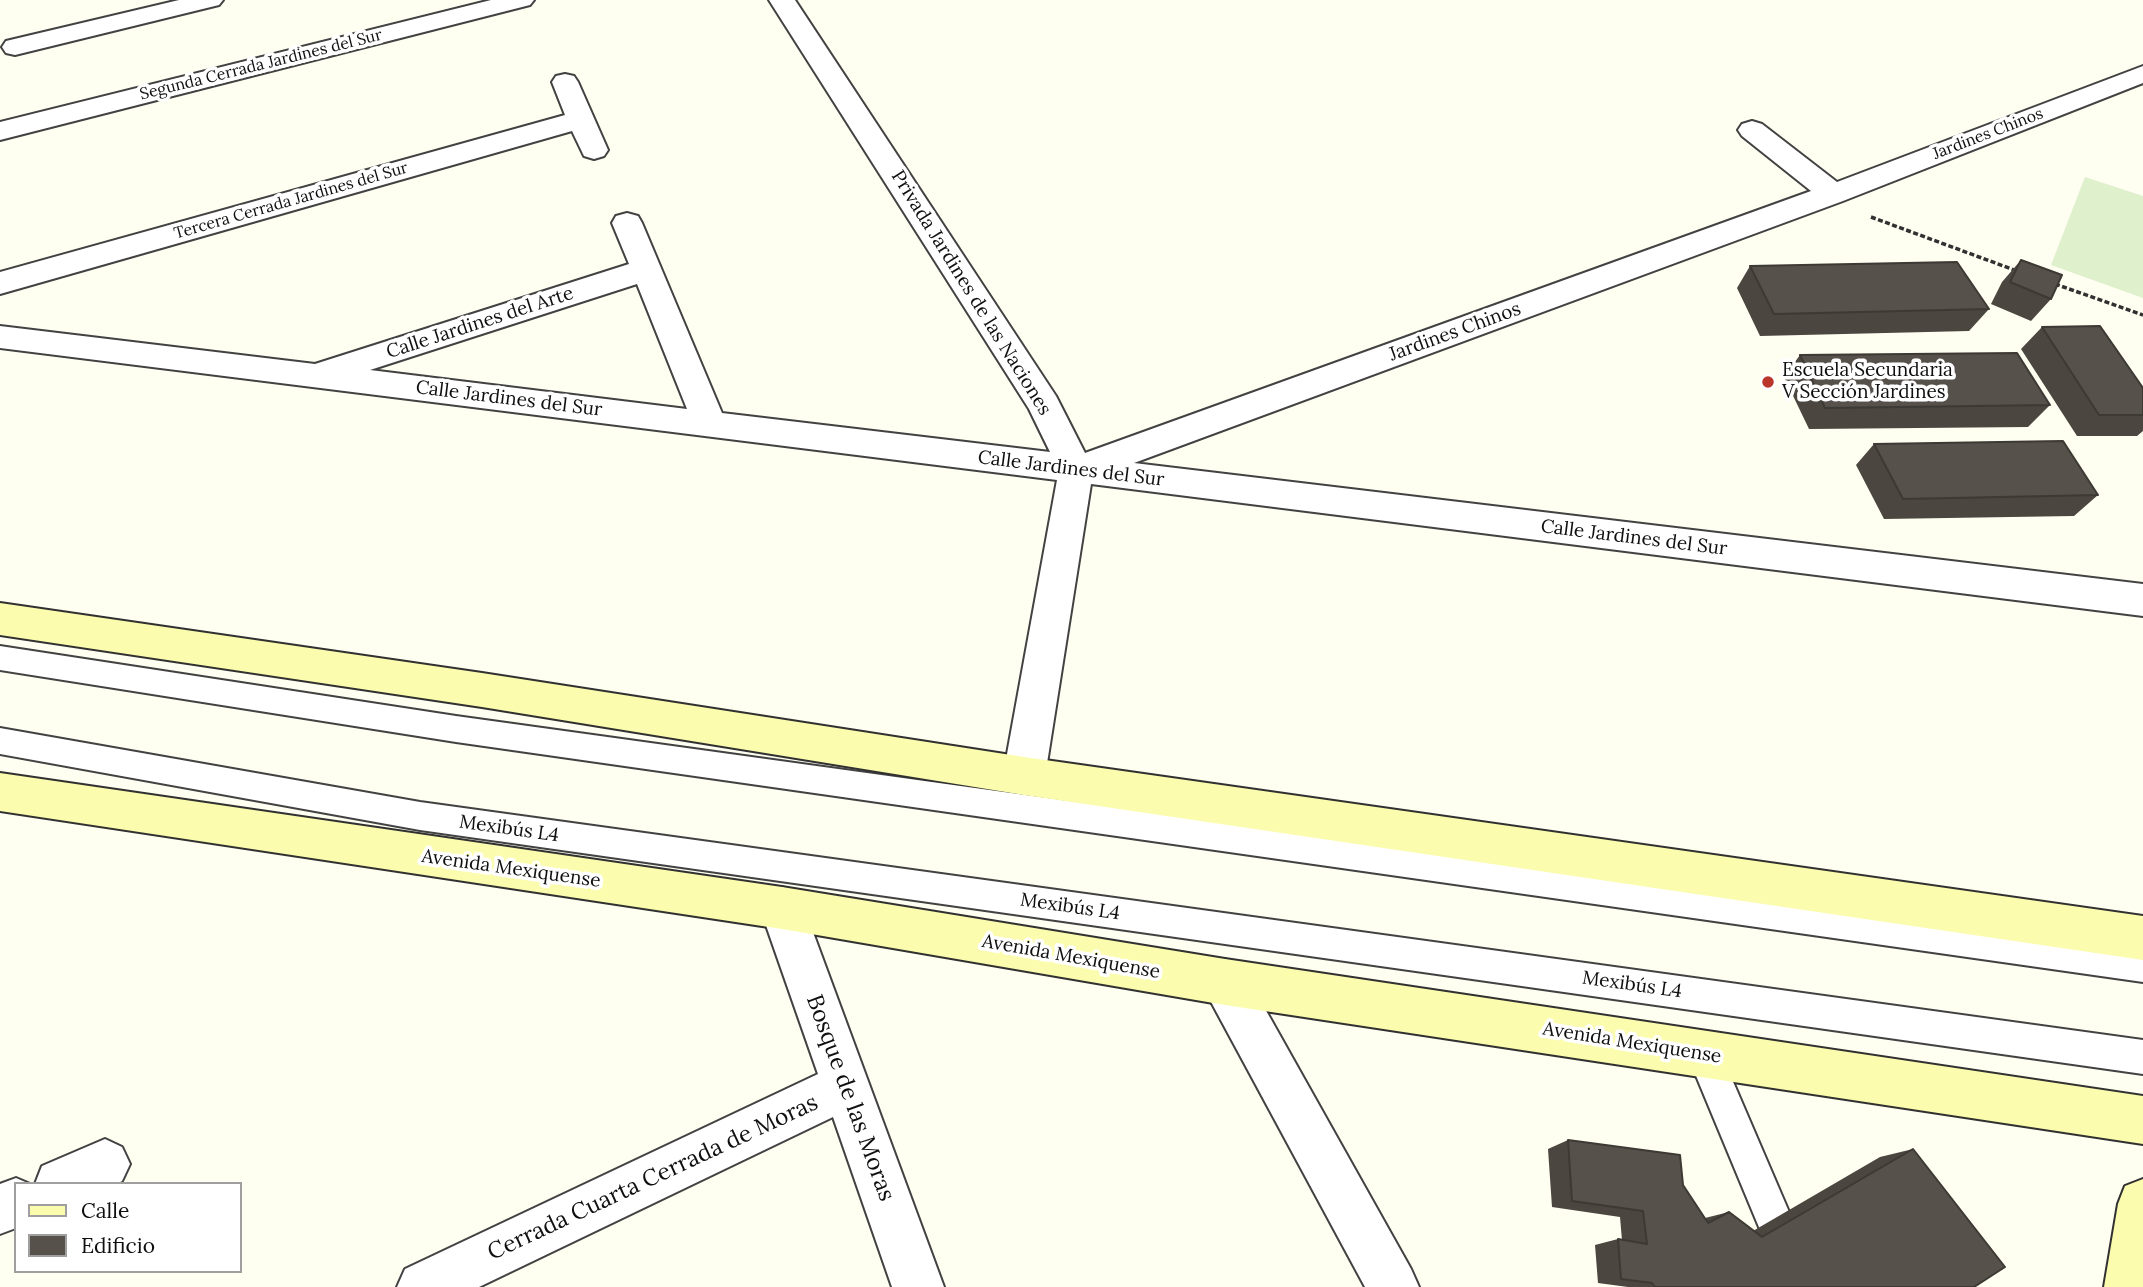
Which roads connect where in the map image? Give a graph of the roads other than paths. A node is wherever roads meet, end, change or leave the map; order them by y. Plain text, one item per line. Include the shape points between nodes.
1 (210, 0) edge
2 (782, 0) edge
3 (527, 7) edge
4 (15, 47) dead end
5 (2143, 74) edge
6 (565, 82) dead end
7 (582, 118) junction
8 (1752, 130) dead end
9 (0, 131) edge
10 (594, 150) dead end
11 (1833, 194) junction
12 (627, 223) dead end
13 (645, 270) junction
14 (0, 283) edge
15 (0, 337) edge
16 (314, 376) junction
17 (710, 424) junction
18 (1076, 471) junction
19 (2143, 600) edge
20 (0, 619) edge
21 (0, 659) edge
22 (0, 741) edge
23 (1024, 776) junction
24 (0, 792) edge
25 (782, 908) junction
26 (2143, 938) edge
27 (2143, 966) edge
28 (1225, 982) junction
29 (1704, 1054) junction
30 (2143, 1057) edge
31 (845, 1086) junction
32 (2143, 1120) edge
33 (105, 1164) dead end
34 (64, 1182) edge
35 (2143, 1204) edge
36 (1774, 1219) dead end
37 (423, 1287) edge
38 (918, 1287) edge
39 (1393, 1287) edge
40 (2130, 1287) edge

1 - 4 street
2 - 18 street, Privada Jardines de las Naciones via 1044,405
3 - 9 street, Segunda Cerrada Jardines del Sur
5 - 11 street, Jardines Chinos
6 - 7 street
7 - 10 street
7 - 14 street, Tercera Cerrada Jardines del Sur
8 - 11 street
11 - 18 street, Jardines Chinos
12 - 13 street
13 - 16 street, Calle Jardines del Arte
13 - 17 street
15 - 16 street, Calle Jardines del Sur
16 - 17 street, Calle Jardines del Sur
17 - 18 street, Calle Jardines del Sur
18 - 19 street, Calle Jardines del Sur
18 - 23 street
20 - 23 main road
21 - 27 lane via 484,733
22 - 30 lane, Mexibús L4 via 420,816
23 - 26 main road
24 - 25 main road, Avenida Mexiquense
25 - 28 main road, Avenida Mexiquense
25 - 31 street, Bosque de las Moras
28 - 29 main road, Avenida Mexiquense
28 - 39 street
29 - 32 main road, Avenida Mexiquense
29 - 36 lane
31 - 37 street, Cerrada Cuarta Cerrada de Moras
31 - 38 street, Bosque de las Moras
33 - 34 street
35 - 40 main road

